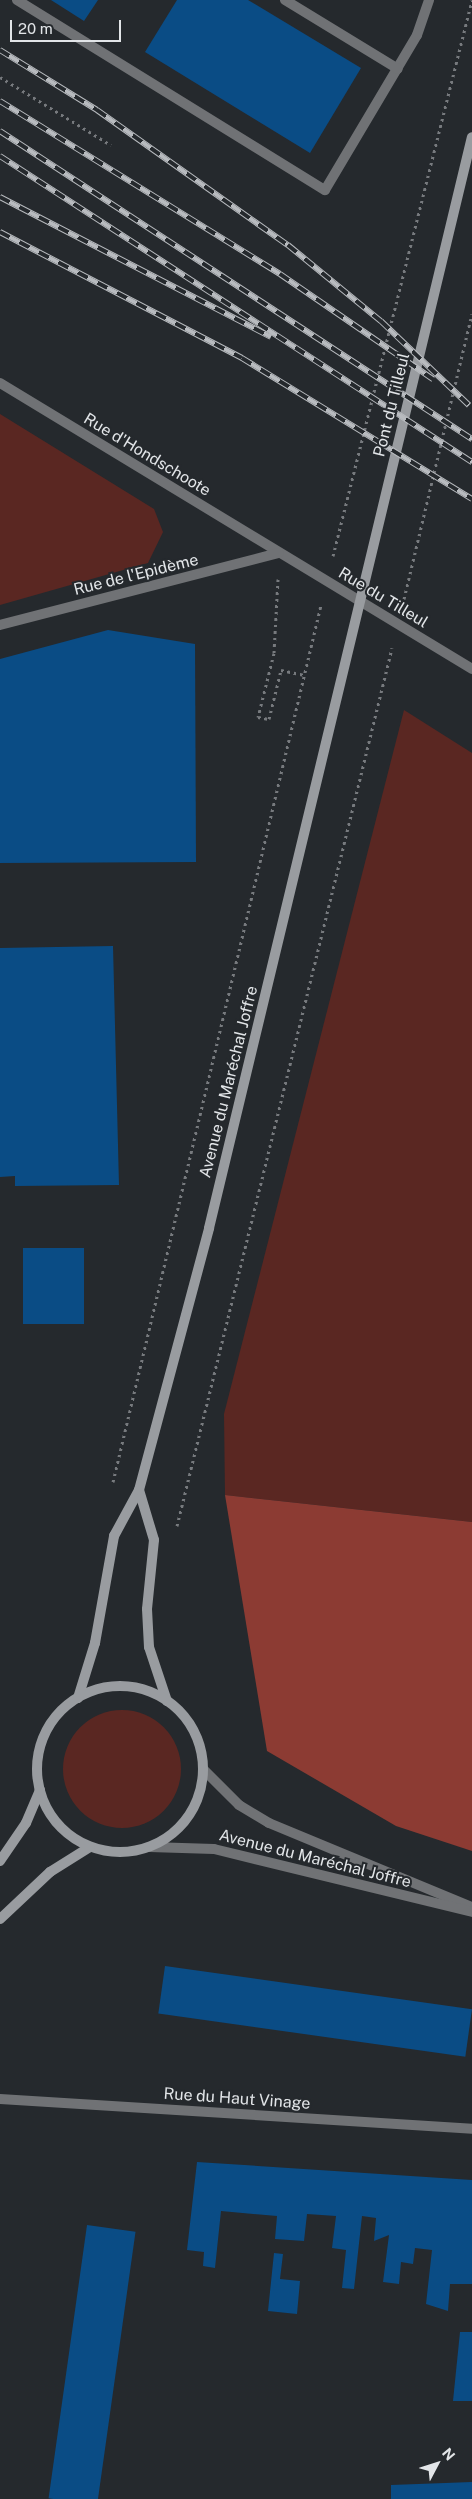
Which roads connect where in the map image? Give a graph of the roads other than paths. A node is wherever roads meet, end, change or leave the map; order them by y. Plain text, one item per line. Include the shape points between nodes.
1 (17, 0) edge
2 (285, 0) edge
3 (429, 0) edge
4 (398, 69) junction
5 (472, 137) edge
6 (0, 383) edge
7 (279, 553) junction
8 (0, 625) edge
9 (472, 669) edge
10 (341, 680) joint
11 (140, 1490) junction
12 (78, 1698) junction
13 (167, 1701) junction
14 (203, 1769) junction
15 (40, 1790) junction
16 (90, 1847) junction
17 (150, 1847) junction
18 (0, 1861) edge
19 (472, 1907) edge
20 (472, 1912) edge
21 (0, 1919) edge
22 (0, 2100) edge
23 (472, 2129) edge

1 - 4 street via 325,190
2 - 4 street
3 - 4 street via 418,35
5 - 10 main road, Pont du Tilleul
6 - 7 street, Rue d'Hondschoote
7 - 8 street, Rue de l'Epidème
7 - 9 street, Rue du Tilleul
10 - 11 main road, Avenue du Maréchal Joffre via 209,1228
11 - 12 main road, Avenue du Maréchal Joffre via 114,1536 95,1643
11 - 13 main road via 154,1540 147,1609 150,1648
12 - 13 main road via 103,1688 129,1687
12 - 15 main road via 58,1715 44,1737 38,1763
13 - 14 main road via 193,1730
14 - 17 main road via 199,1794 189,1816 172,1834
14 - 19 street, Avenue du Maréchal Joffre via 239,1804 269,1823
15 - 16 main road via 58,1824
15 - 18 main road via 26,1823
16 - 17 main road via 114,1852
16 - 21 main road via 50,1872
17 - 20 street, Avenue du Maréchal Joffre via 185,1846 231,1852
22 - 23 street, Rue du Haut Vinage

